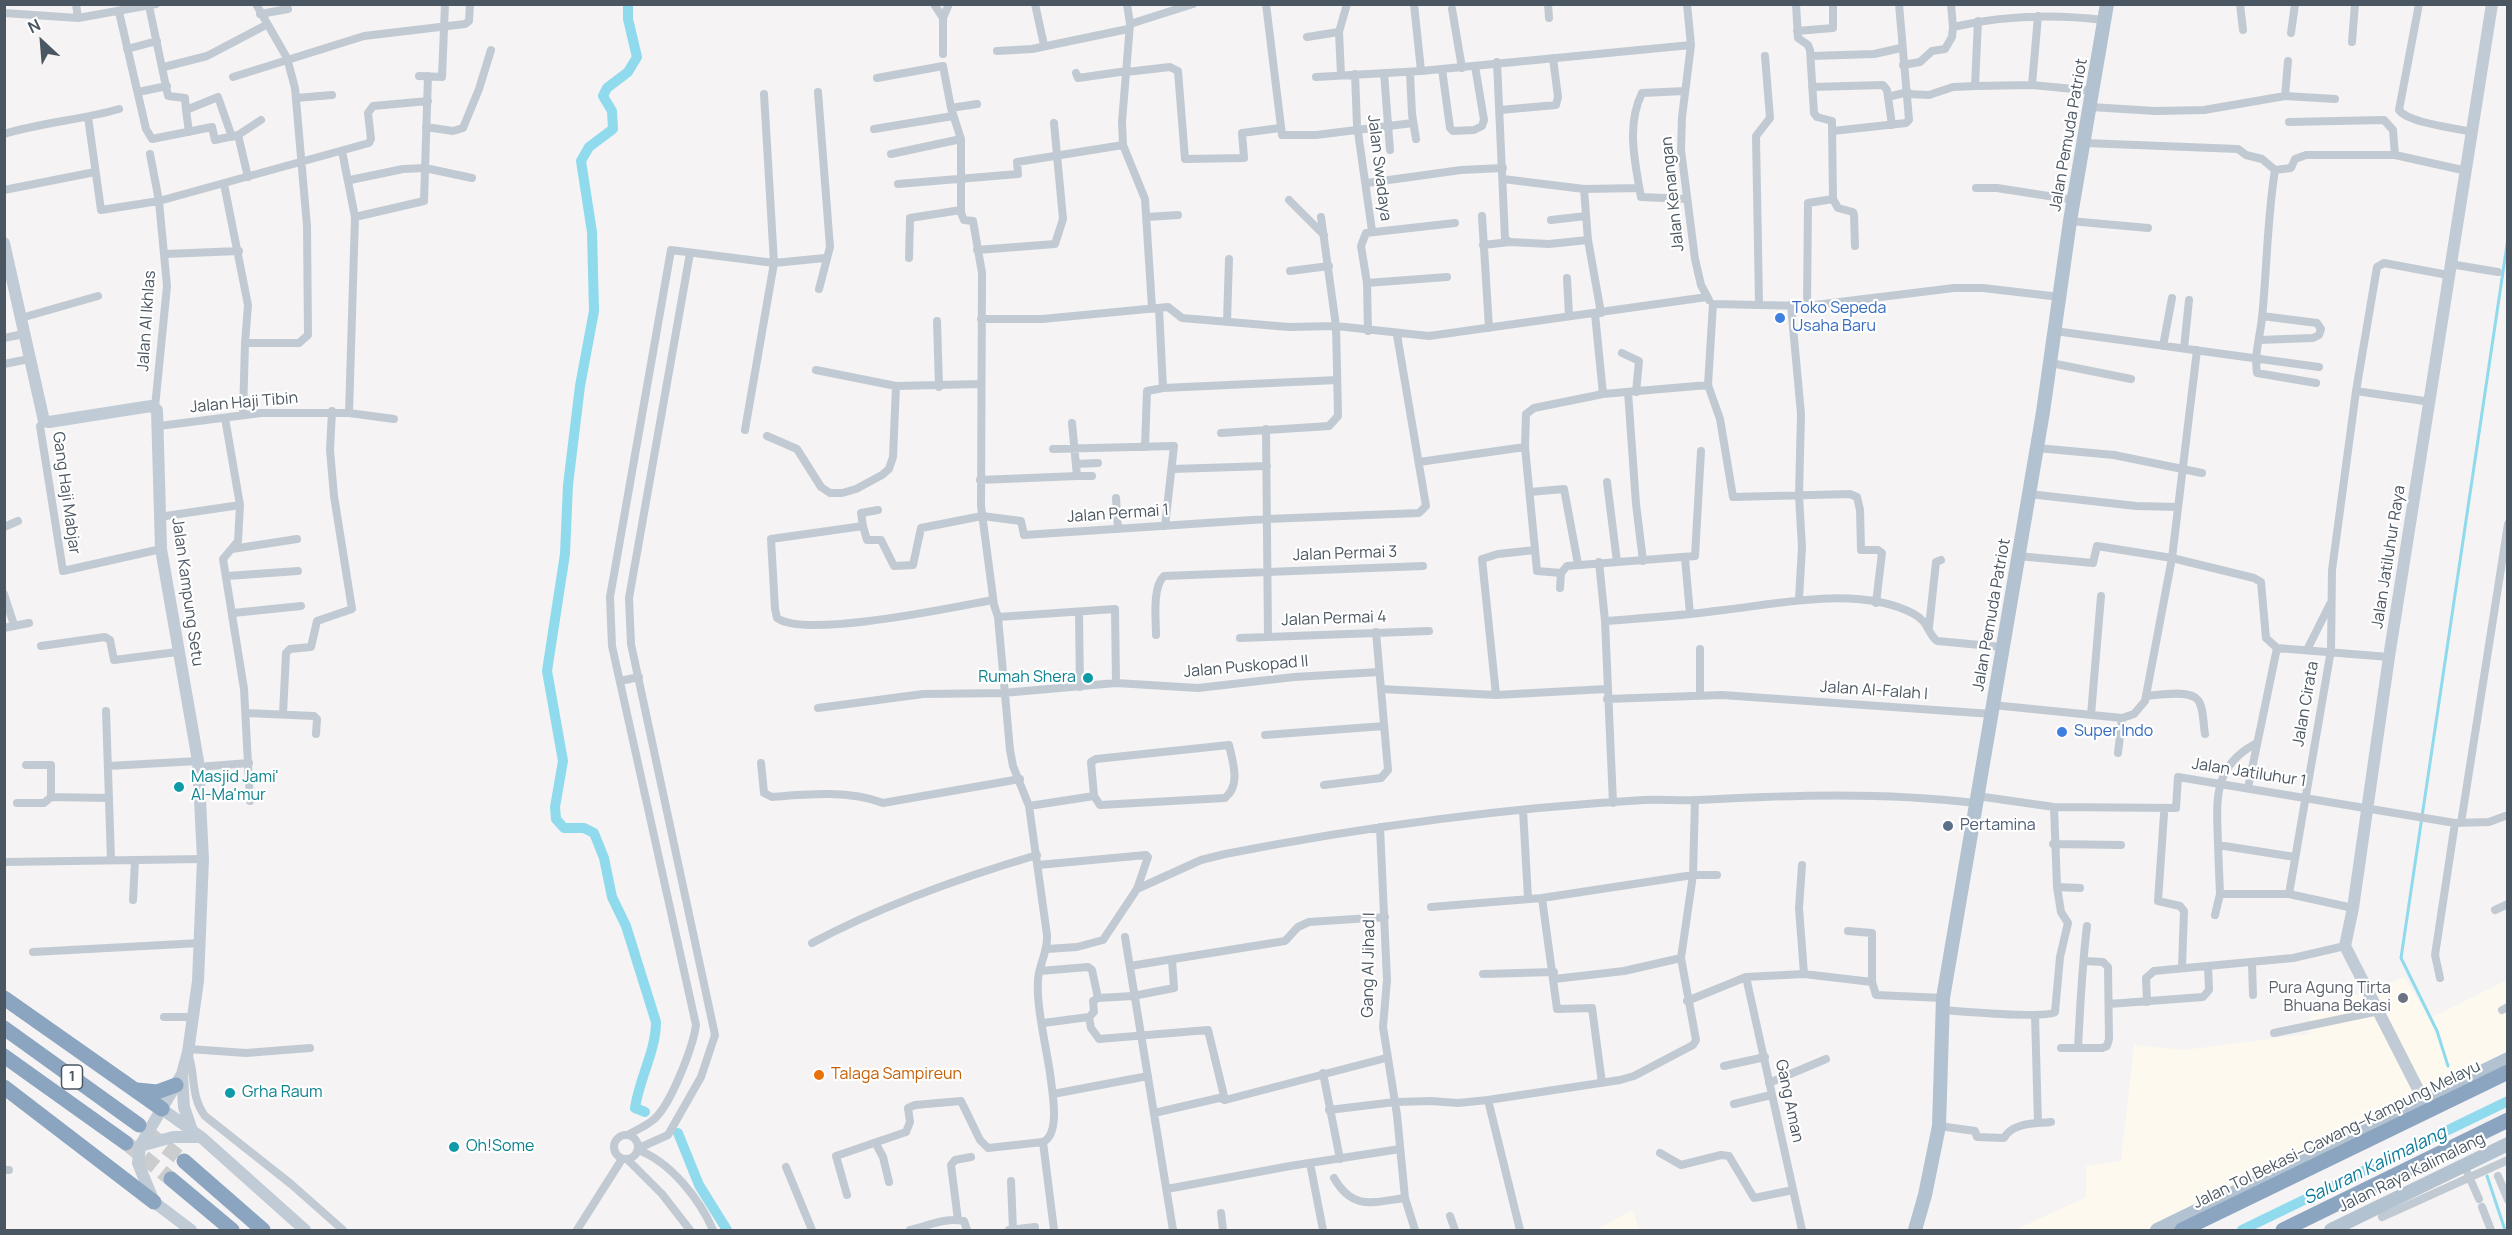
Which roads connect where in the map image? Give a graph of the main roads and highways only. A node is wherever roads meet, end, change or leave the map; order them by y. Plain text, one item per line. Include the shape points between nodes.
1 (2107, 4) edge
2 (4, 998) edge
3 (4, 1028) edge
4 (4, 1056) edge
5 (2508, 1059) edge
6 (2508, 1072) edge
7 (179, 1080) road end
8 (4, 1087) edge
9 (137, 1090) junction
10 (162, 1109) road end
11 (2508, 1120) edge
12 (139, 1125) tunnel mouth
13 (133, 1144) tunnel mouth
14 (2508, 1144) edge
15 (184, 1161) tunnel mouth
16 (171, 1179) tunnel mouth
17 (154, 1202) road end
18 (232, 1230) edge
19 (263, 1230) edge
20 (1915, 1230) edge
21 (2157, 1230) edge
22 (2182, 1230) edge
23 (2283, 1230) edge
24 (2331, 1230) edge

1 - 20 main road, Jalan Pemuda Patriot via 2037,448 1942,1004 1938,1126
2 - 9 highway
3 - 12 highway, 1
4 - 13 highway, 1
5 - 21 main road
6 - 22 highway, Jalan Tol Bekasi–Cawang–Kampung Melayu
7 - 9 highway via 157,1092
8 - 17 highway
9 - 10 highway
11 - 23 highway
14 - 24 main road, Jalan Raya Kalimalang via 2467,1172
15 - 19 highway
16 - 18 highway

